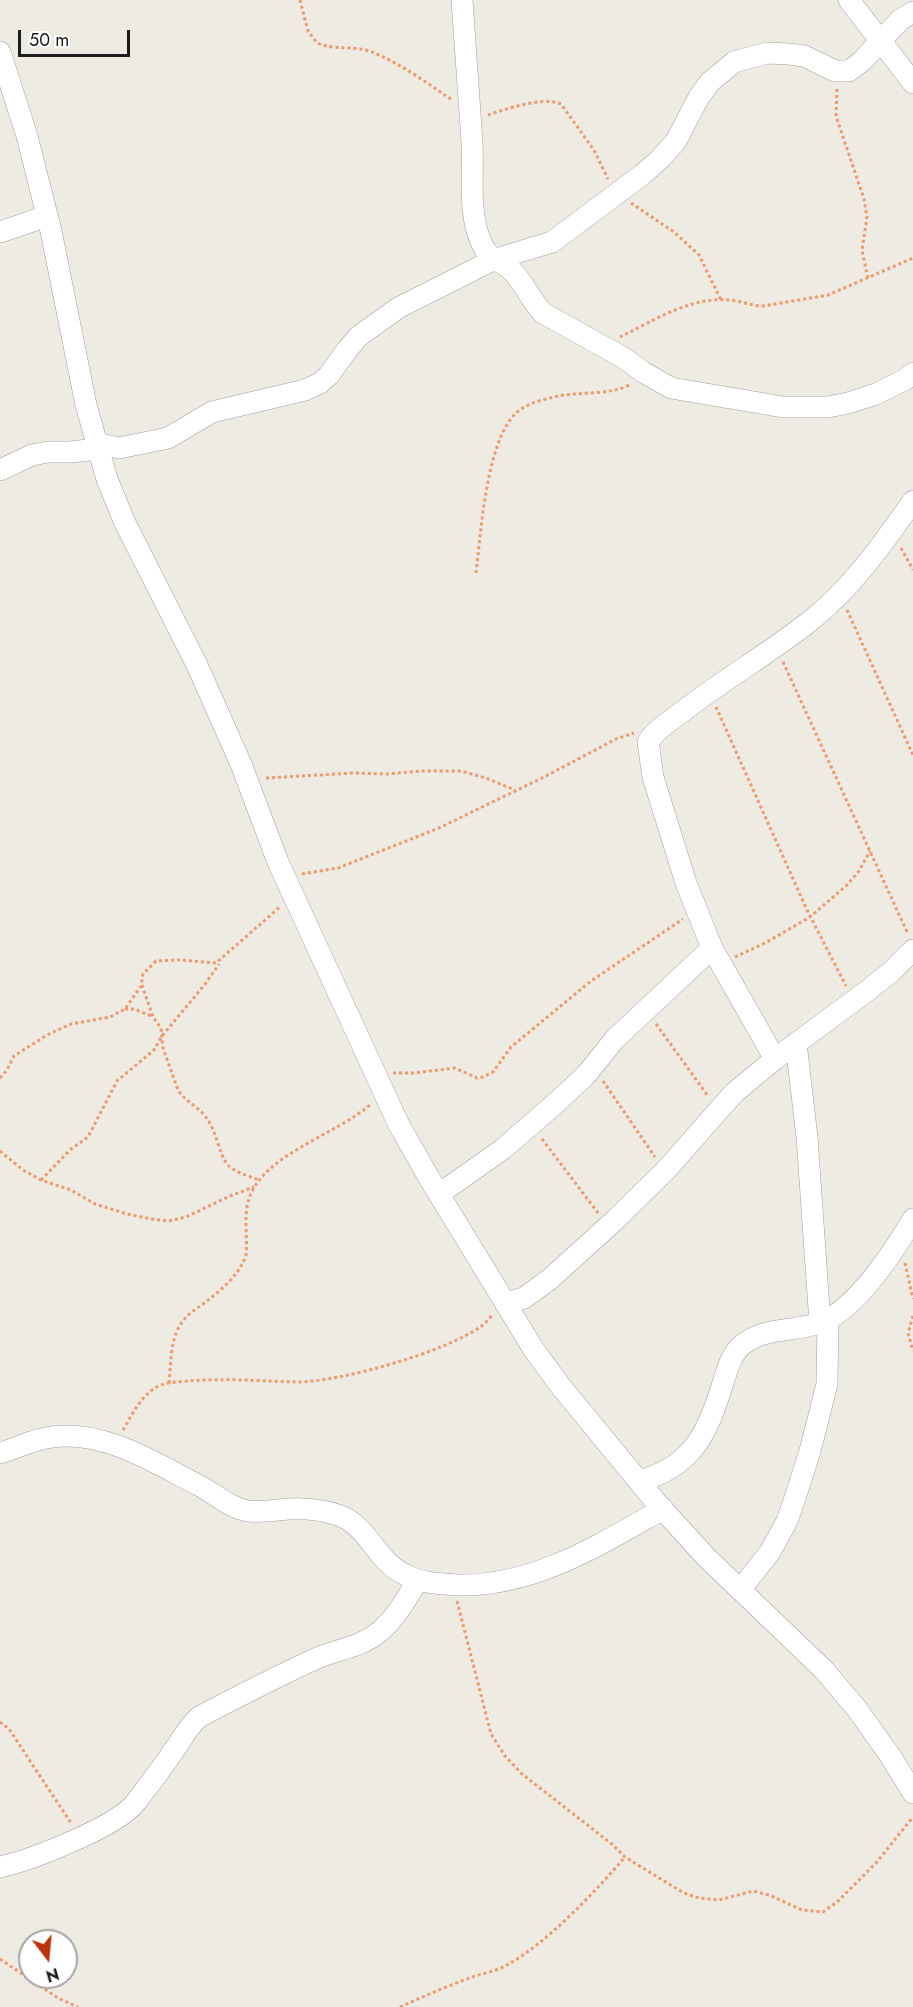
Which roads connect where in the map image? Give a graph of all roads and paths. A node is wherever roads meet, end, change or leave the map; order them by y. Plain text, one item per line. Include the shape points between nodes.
1 (300, 0) edge
2 (462, 0) edge
3 (849, 0) edge
4 (913, 12) edge
5 (880, 41) junction
6 (0, 52) edge
7 (839, 72) junction
8 (913, 83) edge
9 (470, 116) junction
10 (615, 196) junction
11 (47, 216) junction
12 (0, 232) edge
13 (913, 258) edge
14 (493, 260) junction
15 (867, 279) junction
16 (721, 300) junction
17 (601, 346) junction
18 (643, 372) junction
19 (913, 373) edge
20 (97, 446) junction
21 (0, 470) edge
22 (913, 501) edge
23 (892, 531) junction
24 (913, 570) edge
25 (476, 573) dead end
26 (840, 594) junction
27 (776, 647) junction
28 (709, 692) junction
29 (649, 740) junction
30 (913, 755) edge
31 (246, 778) junction
32 (515, 790) junction
33 (870, 851) junction
34 (289, 886) junction
35 (696, 910) junction
36 (810, 916) junction
37 (911, 943) edge
38 (716, 956) junction
39 (220, 962) junction
40 (141, 983) junction
41 (854, 1001) junction
42 (125, 1009) junction
43 (645, 1010) junction
44 (153, 1017) junction
45 (162, 1036) junction
46 (796, 1043) junction
47 (775, 1059) junction
48 (371, 1066) junction
49 (592, 1066) junction
50 (0, 1078) edge
51 (384, 1092) junction
52 (718, 1110) junction
53 (531, 1125) junction
54 (0, 1151) edge
55 (664, 1171) junction
56 (41, 1179) junction
57 (259, 1181) junction
58 (255, 1187) junction
59 (439, 1194) junction
60 (913, 1219) edge
61 (608, 1227) junction
62 (900, 1241) junction
63 (913, 1299) edge
64 (506, 1303) junction
65 (913, 1316) edge
66 (824, 1321) junction
67 (913, 1351) edge
68 (169, 1383) junction
69 (115, 1445) junction
70 (0, 1453) edge
71 (639, 1481) junction
72 (663, 1509) junction
73 (418, 1580) junction
74 (453, 1584) junction
75 (740, 1590) junction
76 (0, 1722) edge
77 (913, 1793) edge
78 (913, 1817) edge
79 (79, 1837) junction
80 (625, 1857) junction
81 (0, 1867) edge
82 (0, 1959) edge
83 (78, 2007) edge
84 (400, 2007) edge

1 - 9 path via 308,31 317,44 372,52 434,87
2 - 9 street
3 - 5 street
4 - 5 street
5 - 7 street via 854,69
5 - 8 street
6 - 11 street
7 - 10 street via 804,56 789,54 767,53 734,62 710,82 676,141
7 - 15 path via 836,116 864,199 867,217 862,250
9 - 10 path via 520,105 561,104 586,137
9 - 14 street via 475,224
10 - 14 street via 552,242
10 - 16 path via 648,213 688,243 699,255
11 - 12 street
11 - 20 street
13 - 15 path
14 - 17 street via 511,269 543,313
14 - 20 street via 398,308 359,336 329,375 313,386 212,412 158,440 119,448
15 - 16 path via 828,295 798,301 752,306
16 - 17 path via 680,309
17 - 18 street
18 - 19 street via 671,388 783,407 828,407 876,394
18 - 25 path via 621,389 544,399 513,417 498,445 487,489
20 - 21 street via 32,455
20 - 31 street via 125,523 197,665
22 - 23 street
23 - 24 path
23 - 26 street
26 - 27 street
26 - 30 path
27 - 28 street
27 - 33 path
28 - 29 street
28 - 36 path
29 - 32 path via 630,733
29 - 35 street via 653,777
31 - 32 path via 461,771
31 - 34 street
32 - 34 path via 439,828
33 - 36 path via 859,872
33 - 37 path
34 - 39 path via 260,925
34 - 48 street
35 - 38 street
35 - 48 path via 591,981 511,1047 493,1072 483,1077 455,1068 394,1073
36 - 38 path via 767,942
36 - 41 path
37 - 41 street via 892,971
38 - 43 street
38 - 47 street
39 - 40 path via 160,960 146,970
39 - 45 path
40 - 42 path
40 - 44 path
41 - 46 street
42 - 44 path
42 - 50 path via 111,1017 71,1024 47,1035 14,1056
43 - 49 street
43 - 52 path
44 - 45 path
45 - 56 path via 154,1050 117,1081 88,1137
45 - 57 path via 178,1090 209,1121 226,1163
46 - 47 street
46 - 66 street
47 - 52 street
48 - 51 street
49 - 53 street
49 - 55 path
51 - 57 path via 358,1116 291,1153
51 - 59 street
52 - 55 street
53 - 59 street
53 - 61 path
54 - 56 path via 22,1170
55 - 61 street
56 - 58 path via 95,1204 169,1221
57 - 58 path
58 - 68 path via 247,1208 244,1263 222,1289 179,1326
59 - 64 street
60 - 62 street
61 - 64 street via 550,1279 524,1298
62 - 63 path
62 - 66 street via 848,1305
64 - 68 path via 481,1327 447,1344 331,1379
64 - 71 street via 562,1388
65 - 67 path via 908,1333
66 - 71 street via 757,1336 740,1347 731,1360 696,1448 658,1477
66 - 75 street via 827,1384 810,1451 787,1521 770,1552
68 - 69 path via 142,1399
69 - 70 street via 69,1436 53,1437
69 - 73 street via 247,1511 317,1510 338,1515 360,1528 391,1566
71 - 72 street
72 - 74 street via 581,1555 542,1570 491,1584
72 - 75 street
73 - 74 street
73 - 79 street via 397,1614 368,1640 317,1658 199,1717 187,1728 134,1805
74 - 80 path via 492,1734 505,1756
75 - 77 street via 824,1670 870,1727
76 - 79 path via 9,1729
78 - 80 path via 876,1863 830,1909 818,1913 753,1891 719,1900 699,1898
79 - 81 street via 39,1856
80 - 84 path via 603,1883 519,1958
82 - 83 path

